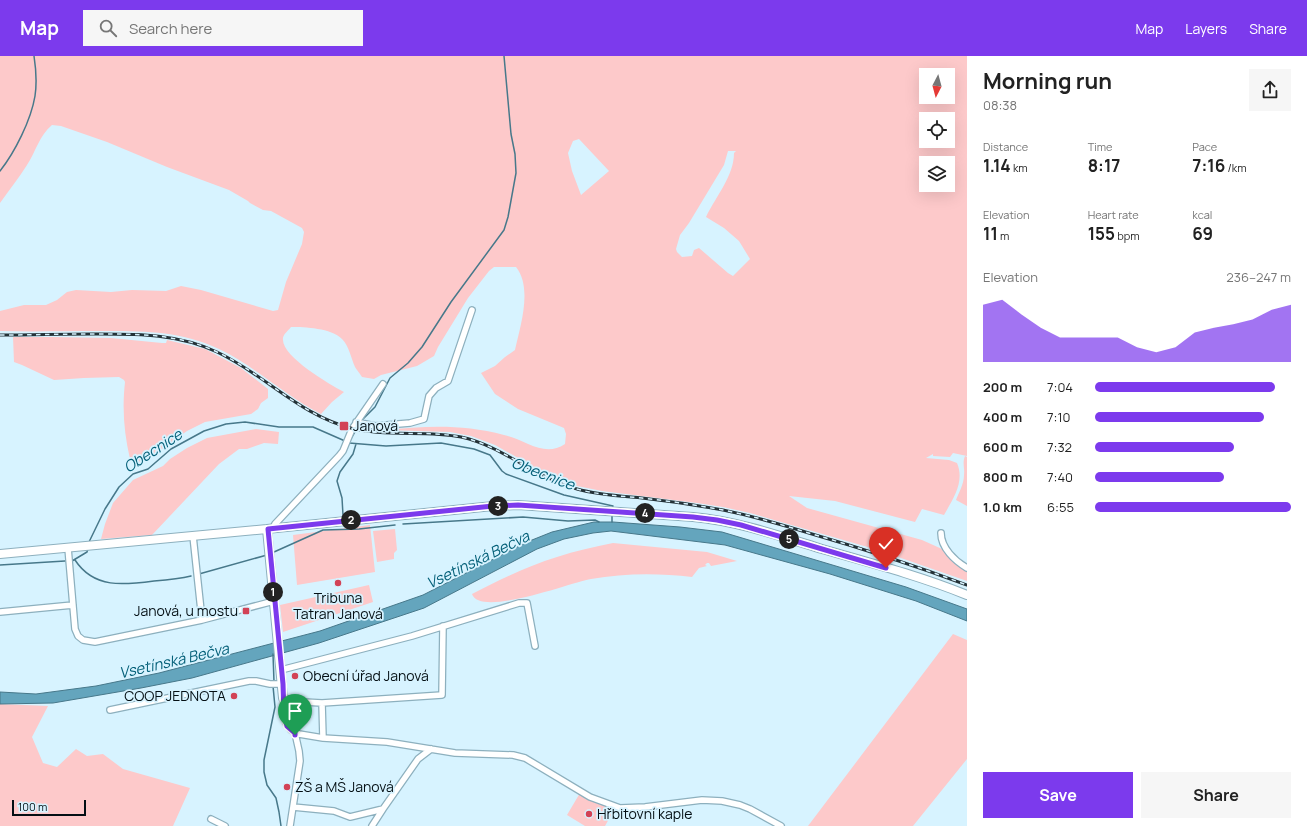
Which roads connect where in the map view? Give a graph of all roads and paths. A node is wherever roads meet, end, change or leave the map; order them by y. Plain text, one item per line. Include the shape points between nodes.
1 (472, 310) dead end
2 (383, 384) dead end
3 (356, 422) junction
4 (270, 529) junction
5 (941, 533) dead end
6 (193, 536) junction
7 (68, 548) junction
8 (0, 554) edge
9 (967, 568) edge
10 (967, 594) edge
11 (274, 603) junction
12 (73, 605) junction
13 (0, 612) edge
14 (202, 620) junction
15 (443, 626) junction
16 (535, 646) dead end
17 (280, 668) junction
18 (280, 684) junction
19 (283, 698) junction
20 (322, 703) junction
21 (110, 710) dead end
22 (295, 733) junction
23 (323, 738) junction
24 (431, 749) junction
25 (293, 808) junction
26 (383, 809) junction
27 (211, 819) dead end
28 (225, 826) edge
29 (290, 826) edge
30 (372, 826) edge
31 (781, 826) edge

1 - 3 street via 448,381 429,396 424,419 410,423 374,426
2 - 3 street
3 - 4 street via 339,456
4 - 6 main road
4 - 10 main road via 506,505 698,517 728,522
4 - 11 main road
5 - 9 street via 944,546
6 - 7 main road
6 - 14 street
7 - 8 main road
7 - 12 street
11 - 14 street
11 - 17 main road
12 - 13 street
12 - 14 street via 76,633 90,642
15 - 16 street via 519,603 527,603
15 - 17 street
15 - 20 street via 442,695
17 - 18 main road
18 - 19 main road
18 - 21 street via 248,681
19 - 20 street
19 - 22 street via 286,723
20 - 23 street
22 - 23 street
22 - 25 street via 300,762
23 - 24 street via 387,742
24 - 26 street via 418,759
24 - 31 street via 525,758 590,796 620,808 702,800 722,801 750,809
25 - 26 street via 334,811 350,817
25 - 29 street
26 - 30 street
27 - 28 street

